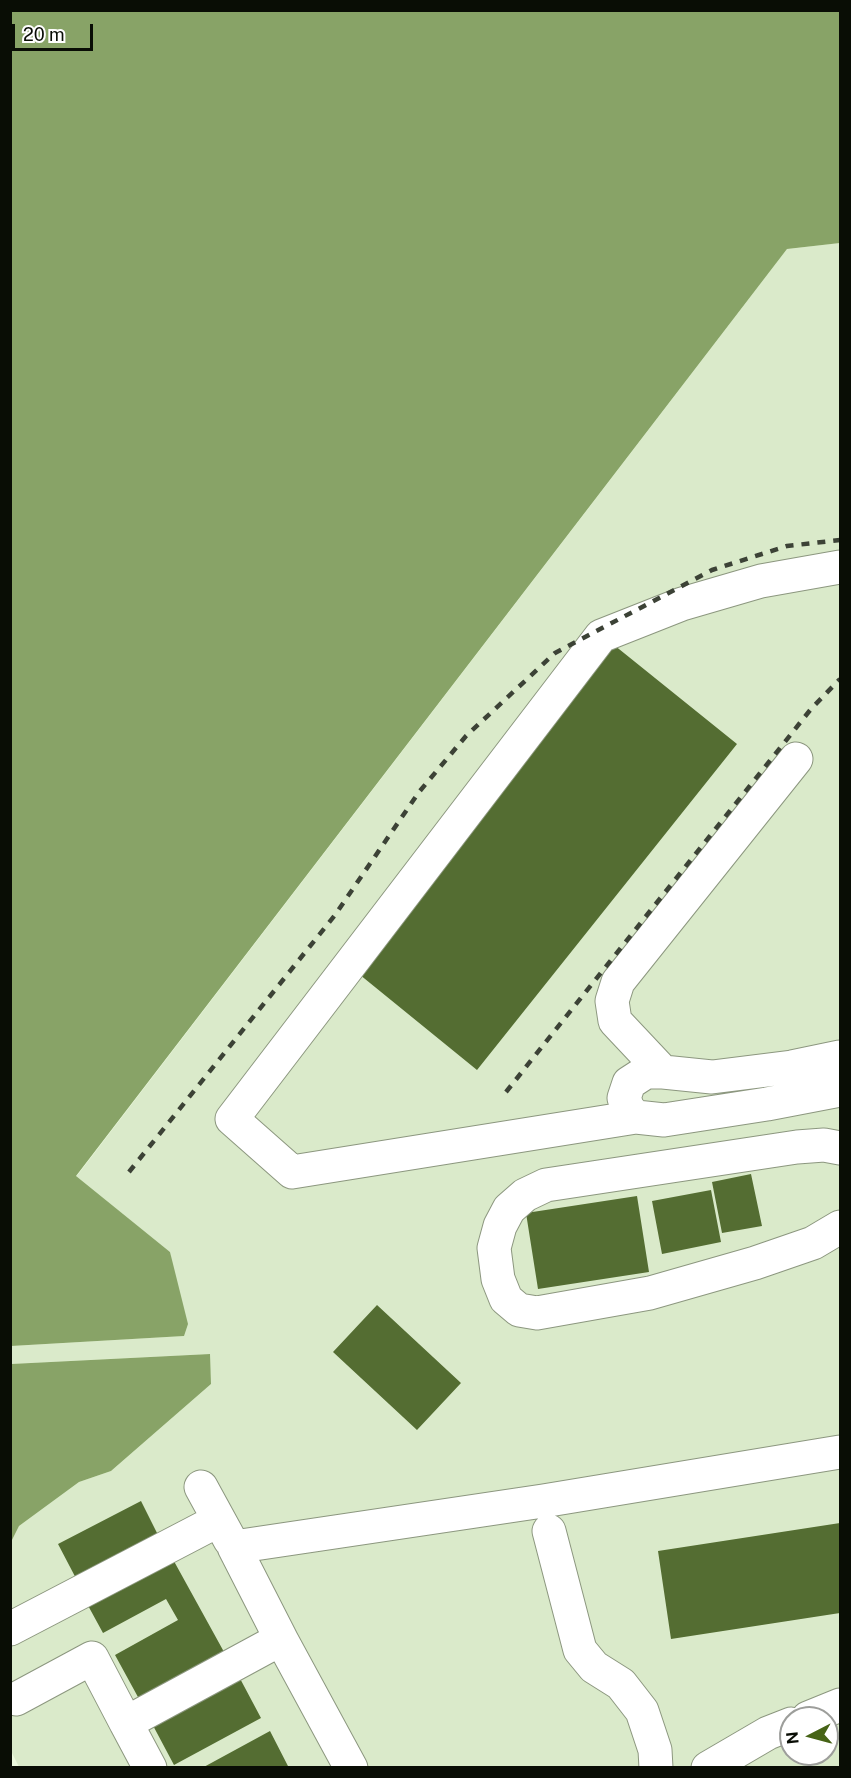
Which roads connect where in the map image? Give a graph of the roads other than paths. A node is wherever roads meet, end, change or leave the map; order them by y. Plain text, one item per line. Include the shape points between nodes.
1 (840, 567) edge
2 (796, 759) dead end
3 (840, 1057) edge
4 (663, 1072) junction
5 (840, 1090) edge
6 (636, 1118) junction
7 (840, 1148) edge
8 (840, 1227) edge
9 (840, 1452) edge
10 (201, 1487) dead end
11 (549, 1531) dead end
12 (227, 1533) junction
13 (10, 1629) edge
14 (281, 1639) junction
15 (16, 1699) dead end
16 (126, 1723) junction
17 (779, 1729) edge
18 (150, 1767) edge
19 (351, 1767) edge
20 (656, 1767) edge
21 (708, 1767) edge

1 - 6 lane via 761,581 682,604 601,636 232,1119 292,1172
2 - 4 lane via 618,982 612,1002 615,1021
3 - 4 lane via 712,1077
4 - 6 lane via 646,1072 629,1083 624,1098
5 - 6 lane via 663,1120
7 - 8 lane via 797,1147 546,1185 525,1195 509,1209 494,1248 498,1279 506,1299 519,1311 537,1313 650,1293 775,1257 813,1243
9 - 12 lane via 543,1501
10 - 12 lane
11 - 20 lane via 580,1650 594,1667 621,1684 642,1711 655,1750
12 - 13 lane
12 - 14 lane
14 - 16 lane
14 - 19 lane
15 - 16 lane via 92,1659
16 - 18 lane
17 - 21 lane

